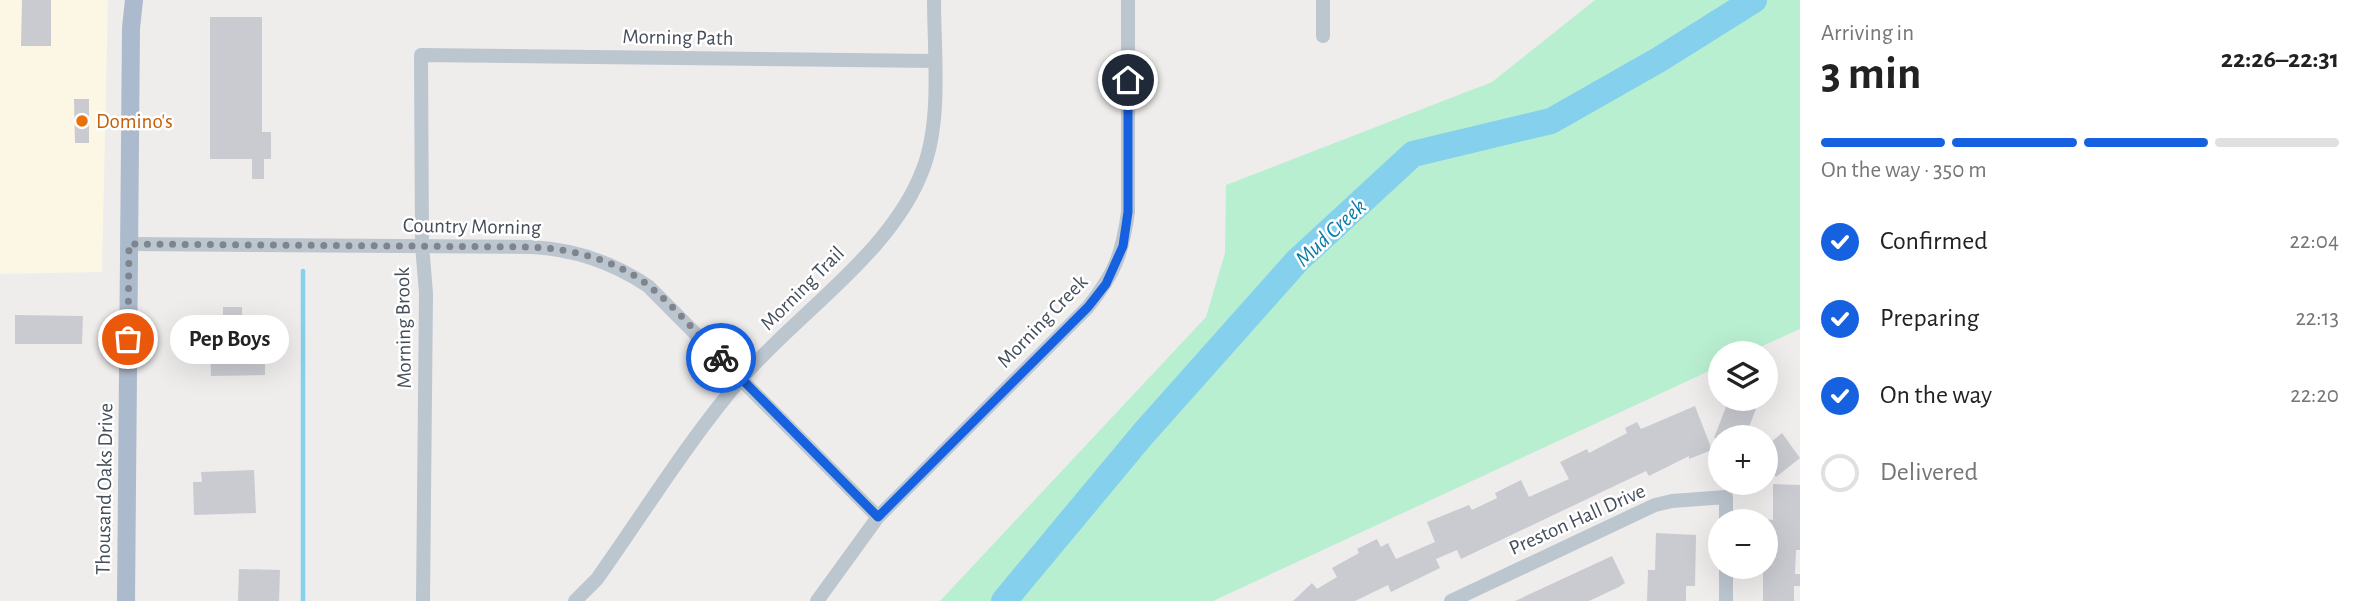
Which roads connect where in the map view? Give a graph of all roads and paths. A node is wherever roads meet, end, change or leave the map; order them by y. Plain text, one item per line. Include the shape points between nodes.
1 (134, 0) edge
2 (934, 0) edge
3 (1128, 0) edge
4 (1323, 0) edge
5 (1323, 36) dead end
6 (421, 55) joint
7 (934, 61) junction
8 (129, 244) junction
9 (422, 245) junction
10 (741, 379) junction
11 (1726, 509) edge
12 (878, 517) junction
13 (1726, 579) edge
14 (126, 601) edge
15 (423, 601) edge
16 (575, 601) edge
17 (817, 601) edge
18 (1451, 601) edge
19 (1726, 601) edge

1 - 8 main road, Thousand Oaks Drive
2 - 7 street, Morning Trail
3 - 12 street, Morning Creek via 1128,212 1113,272 1088,307
4 - 5 street
6 - 7 street, Morning Path
6 - 9 street, Morning Brook
7 - 10 street, Morning Trail via 930,146 907,204 876,244
8 - 9 street, Country Morning
8 - 14 main road, Thousand Oaks Drive
9 - 10 street, Country Morning via 552,248 612,265 648,286
9 - 15 street, Morning Brook via 426,293
10 - 12 street, Country Morning
10 - 16 street, Morning Trail via 597,579
11 - 18 street, Preston Hall Drive via 1726,497 1655,505
12 - 17 street, Morning Creek
13 - 19 street

